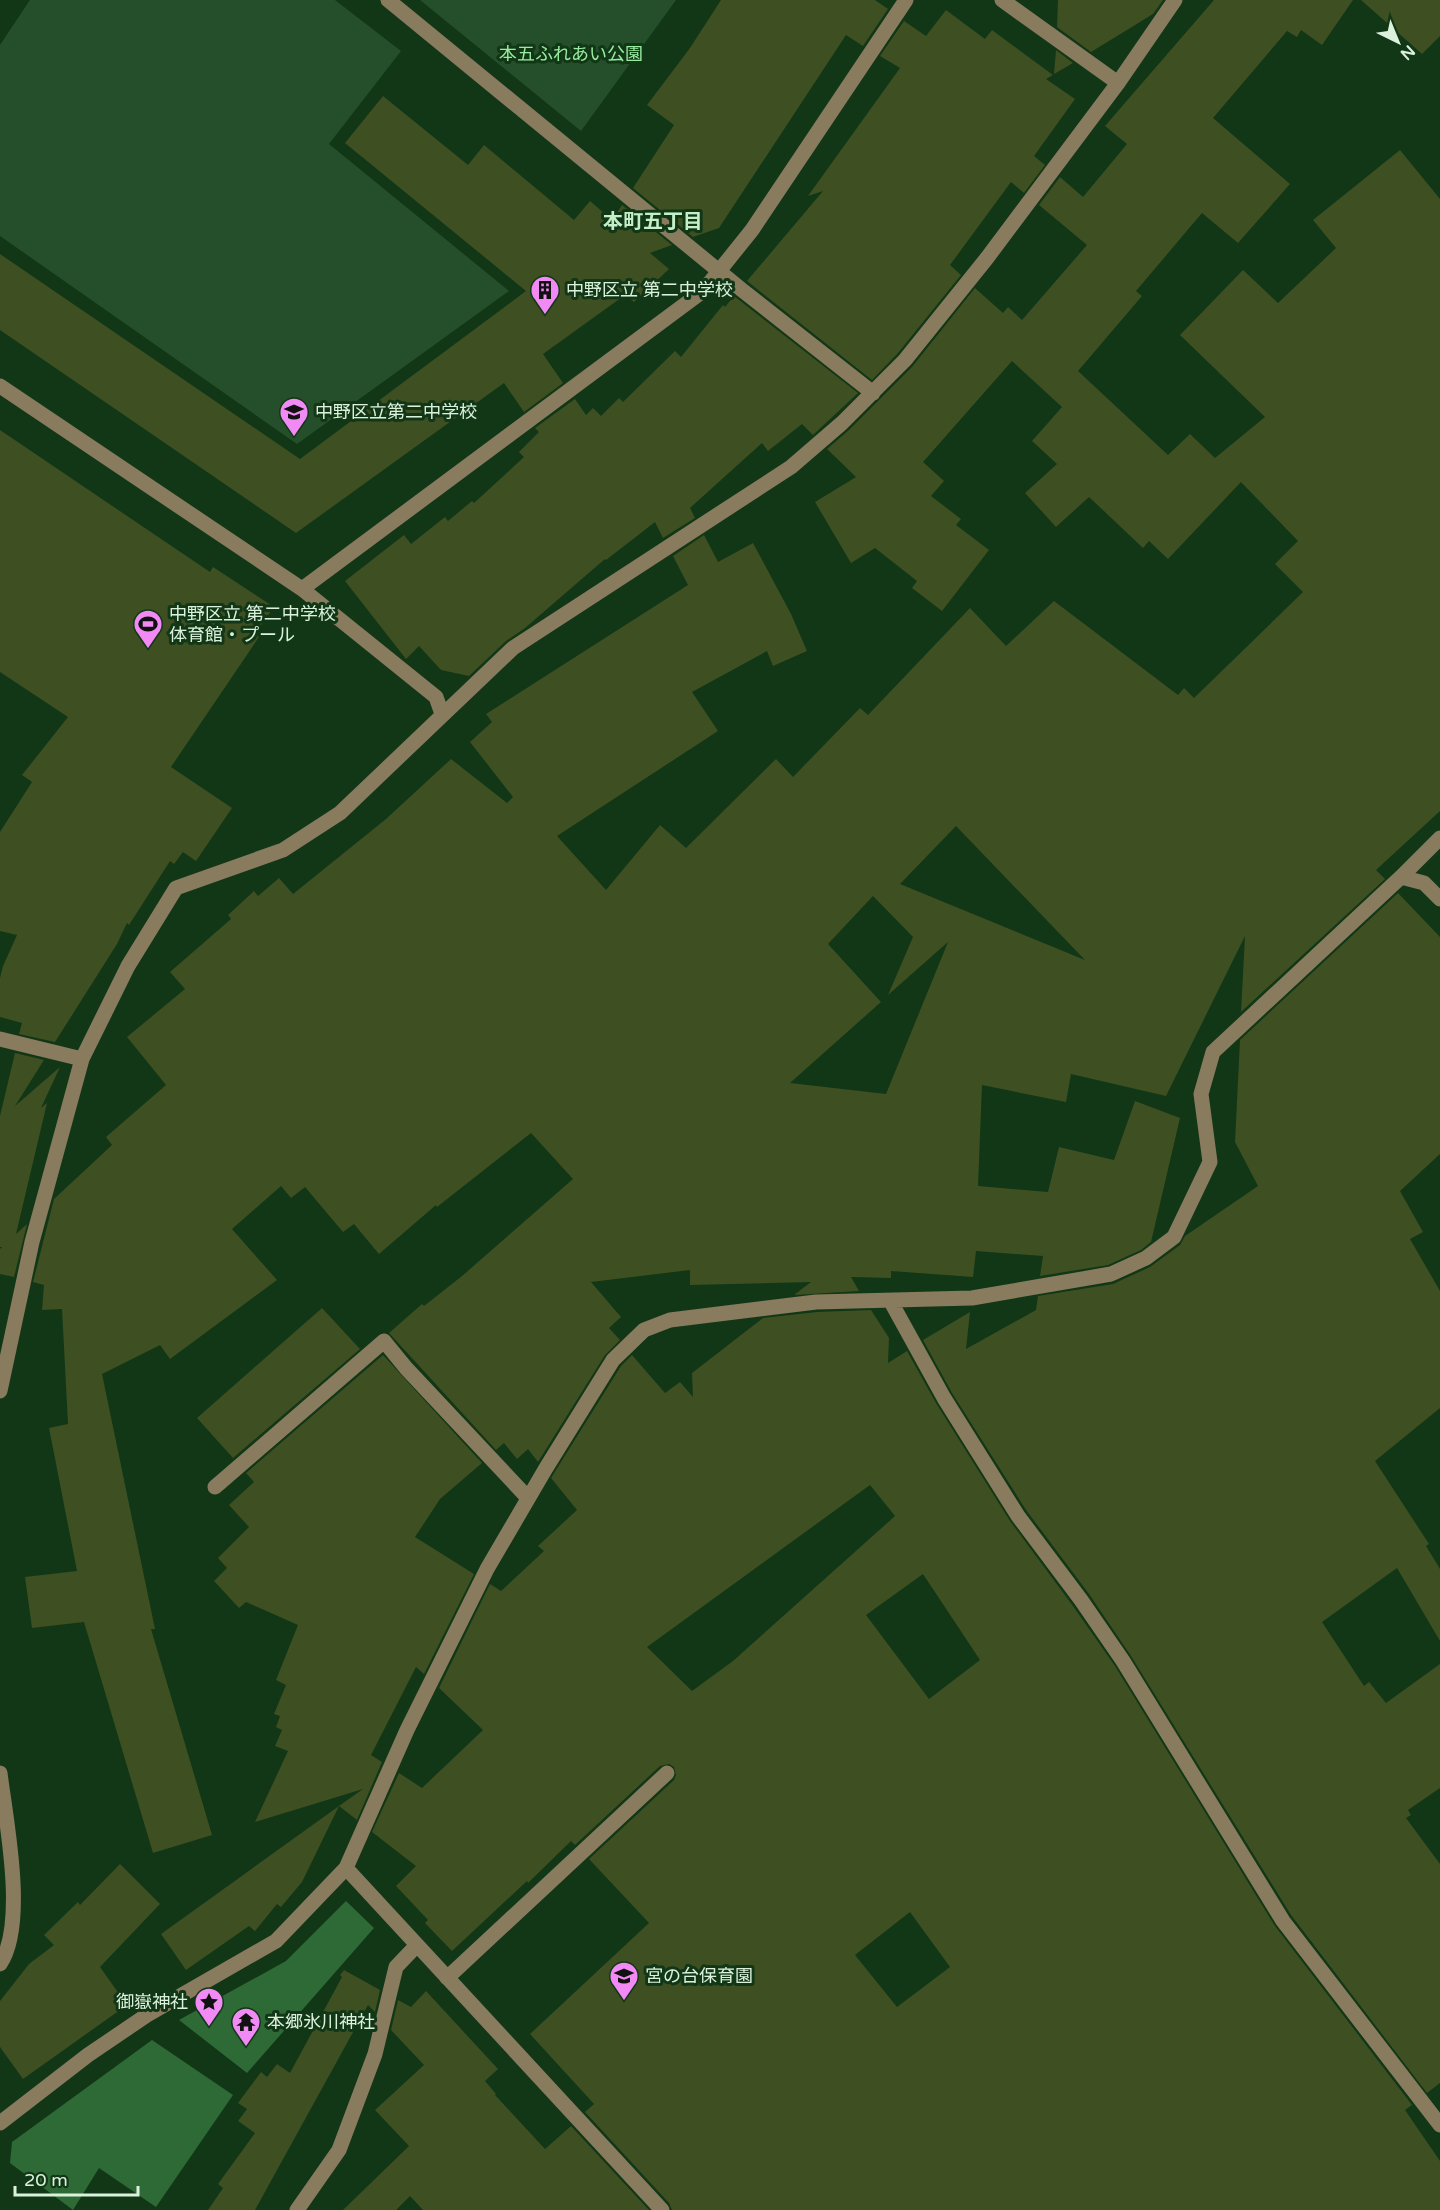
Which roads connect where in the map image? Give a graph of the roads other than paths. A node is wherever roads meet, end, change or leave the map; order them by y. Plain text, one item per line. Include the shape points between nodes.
1 (388, 0) edge
2 (906, 0) edge
3 (1002, 0) edge
4 (1175, 0) edge
5 (1118, 83) junction
6 (719, 271) junction
7 (0, 386) edge
8 (873, 393) junction
9 (302, 590) junction
10 (442, 714) junction
11 (1440, 838) edge
12 (1401, 877) junction
13 (1440, 899) edge
14 (0, 1039) edge
15 (82, 1059) junction
16 (891, 1302) junction
17 (0, 1391) edge
18 (215, 1487) dead end
19 (528, 1498) junction
20 (0, 1773) edge
21 (668, 1773) dead end
22 (346, 1868) junction
23 (417, 1946) junction
24 (0, 1964) edge
25 (447, 1978) junction
26 (0, 2122) edge
27 (1440, 2125) edge
28 (297, 2210) edge
29 (662, 2210) edge

1 - 6 street
2 - 6 street via 752,230
3 - 5 street
4 - 5 street
5 - 8 street via 987,258 905,360
6 - 8 street
6 - 9 street via 703,291
7 - 9 street
8 - 10 street via 792,466 513,648
9 - 10 street via 436,697
10 - 15 street via 340,813 283,850 176,888 128,966
11 - 12 street
12 - 13 street via 1424,883
12 - 16 street via 1213,1052 1201,1094 1210,1162 1174,1237 1146,1257 1111,1274 972,1299
14 - 15 street
15 - 17 street via 32,1242
16 - 19 street via 816,1302 670,1320 644,1330 613,1360
16 - 27 street via 944,1398 1018,1516 1123,1661 1283,1921
18 - 19 street via 384,1341
19 - 22 street via 487,1569 407,1730
20 - 24 street via 14,1896 12,1931
21 - 25 street
22 - 23 street
22 - 26 street via 276,1941 147,2015
23 - 25 street
23 - 28 street via 396,1967 375,2054 339,2150
25 - 29 street

